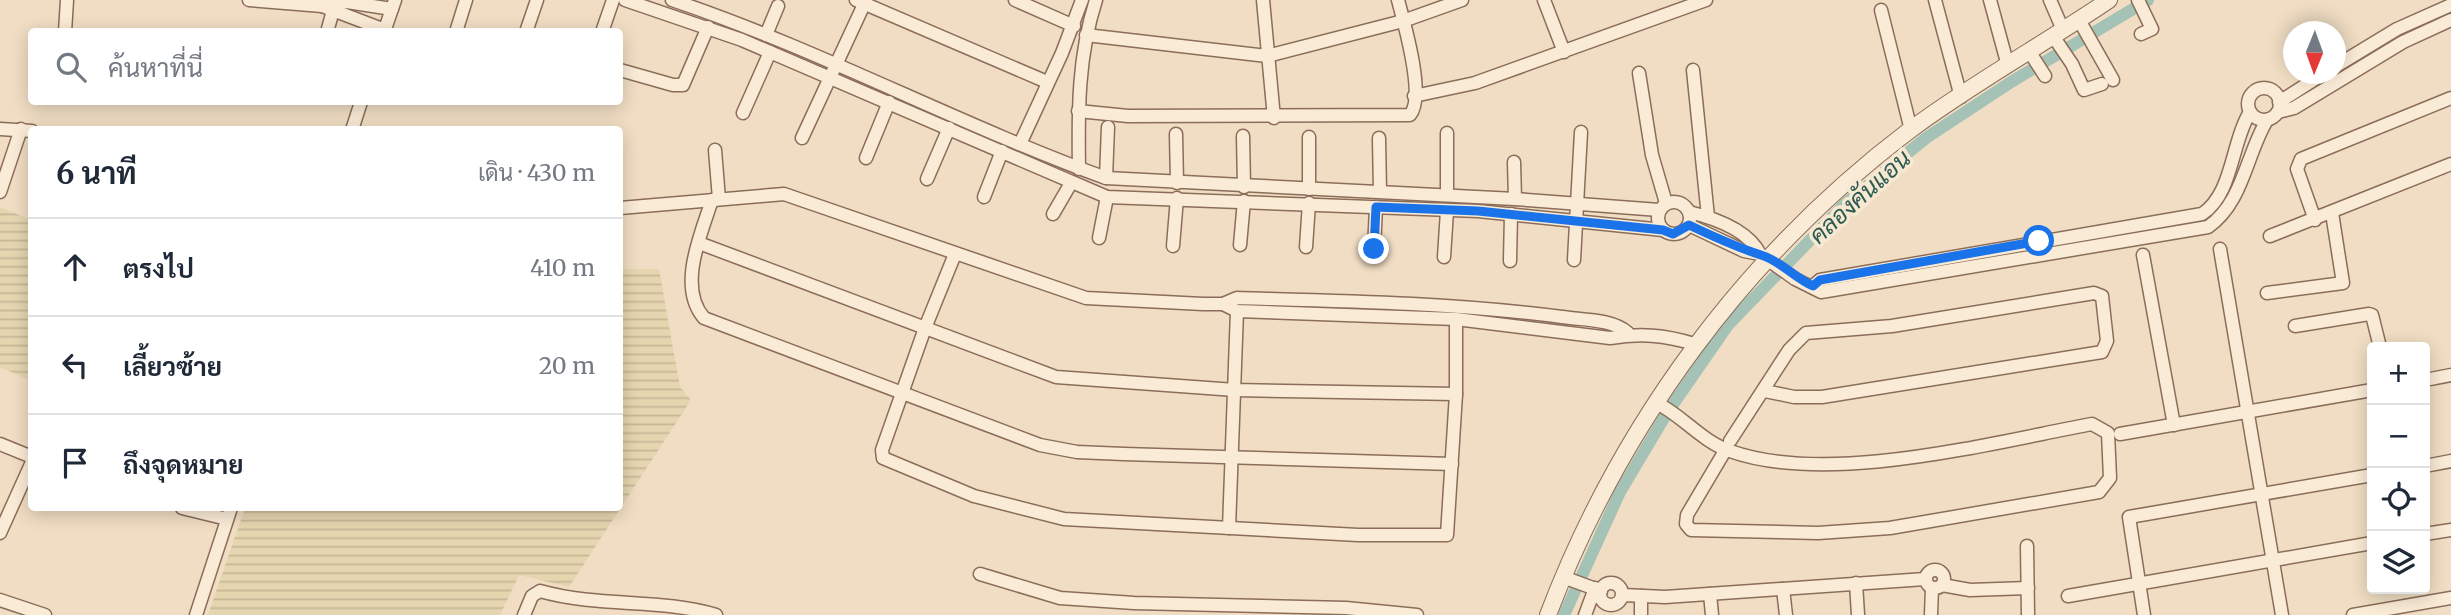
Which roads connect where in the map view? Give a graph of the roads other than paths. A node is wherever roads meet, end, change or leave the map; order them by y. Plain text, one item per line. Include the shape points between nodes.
1 (67, 0) edge
2 (249, 0) edge
3 (466, 0) edge
4 (537, 0) edge
5 (613, 0) edge
6 (625, 0) edge
7 (672, 0) edge
8 (1016, 0) edge
9 (1082, 0) edge
10 (1096, 0) edge
11 (1263, 0) edge
12 (1398, 0) edge
13 (1462, 0) edge
14 (1544, 0) edge
15 (1706, 0) edge
16 (1935, 0) edge
17 (1990, 0) edge
18 (2050, 0) edge
19 (2109, 0) edge
20 (2138, 0) edge
21 (862, 1) edge
22 (393, 5) edge
23 (2451, 5) edge
24 (778, 6) dead end
25 (330, 7) junction
26 (1881, 10) dead end
27 (2451, 20) edge
28 (1404, 21) junction
29 (2082, 25) junction
30 (1074, 26) junction
31 (708, 27) junction
32 (65, 28) edge
33 (327, 28) edge
34 (378, 28) edge
35 (386, 28) edge
36 (457, 28) edge
37 (527, 28) edge
38 (603, 28) edge
39 (2397, 29) junction
40 (2141, 34) dead end
41 (766, 35) junction
42 (1086, 35) junction
43 (2059, 37) junction
44 (2403, 42) junction
45 (770, 52) junction
46 (1564, 52) junction
47 (2032, 55) junction
48 (1267, 56) junction
49 (2346, 60) edge
50 (838, 64) junction
51 (2008, 66) junction
52 (1693, 70) dead end
53 (623, 71) edge
54 (1639, 73) dead end
55 (832, 76) junction
56 (2045, 76) dead end
57 (1048, 82) junction
58 (2310, 84) edge
59 (1415, 96) junction
60 (1961, 97) junction
61 (2451, 99) edge
62 (890, 102) junction
63 (360, 105) edge
64 (919, 108) junction
65 (1078, 111) junction
66 (2275, 111) junction
67 (743, 113) dead end
68 (2250, 113) junction
69 (1274, 118) junction
70 (353, 126) edge
71 (949, 128) junction
72 (1108, 128) dead end
73 (0, 129) edge
74 (26, 130) edge
75 (1911, 130) junction
76 (1581, 132) dead end
77 (1447, 133) dead end
78 (1176, 134) dead end
79 (1242, 136) dead end
80 (1309, 137) dead end
81 (802, 138) dead end
82 (1379, 138) dead end
83 (1020, 144) junction
84 (715, 150) dead end
85 (1002, 151) junction
86 (866, 158) dead end
87 (1514, 162) dead end
88 (2451, 164) edge
89 (1053, 166) junction
90 (1079, 169) junction
91 (1107, 178) junction
92 (927, 179) dead end
93 (1071, 183) junction
94 (1177, 183) junction
95 (1244, 187) junction
96 (1339, 191) junction
97 (0, 192) edge
98 (1380, 192) junction
99 (1447, 195) junction
100 (1309, 196) junction
101 (984, 197) dead end
102 (1107, 197) junction
103 (1177, 198) junction
104 (1515, 199) junction
105 (716, 200) junction
106 (1244, 201) junction
107 (1578, 203) junction
108 (1479, 204) junction
109 (1338, 205) junction
110 (1662, 206) junction
111 (1376, 207) junction
112 (623, 208) edge
113 (1447, 211) junction
114 (2332, 213) junction
115 (1053, 214) dead end
116 (1511, 214) junction
117 (1708, 217) junction
118 (1578, 219) junction
119 (1689, 219) junction
120 (2315, 220) junction
121 (1663, 230) junction
122 (2270, 236) dead end
123 (1099, 238) dead end
124 (699, 243) junction
125 (1240, 244) dead end
126 (1173, 246) dead end
127 (1306, 247) dead end
128 (1374, 249) dead end
129 (2220, 249) dead end
130 (955, 254) junction
131 (2143, 255) dead end
132 (1444, 257) dead end
133 (1768, 258) junction
134 (1574, 260) dead end
135 (1510, 261) dead end
136 (1813, 286) junction
137 (2267, 293) dead end
138 (1223, 304) junction
139 (1365, 308) junction
140 (1237, 311) junction
141 (1510, 317) junction
142 (1456, 319) junction
143 (2295, 326) dead end
144 (925, 328) junction
145 (2379, 342) edge
146 (1694, 344) junction
147 (2451, 375) edge
148 (2430, 379) edge
149 (1235, 390) junction
150 (1765, 391) junction
151 (2367, 391) edge
152 (902, 394) junction
153 (1457, 394) junction
154 (1659, 404) junction
155 (2246, 412) junction
156 (2174, 425) junction
157 (2120, 434) dead end
158 (0, 444) edge
159 (1732, 448) junction
160 (28, 455) edge
161 (1231, 459) junction
162 (2451, 461) edge
163 (1452, 464) junction
164 (2430, 465) edge
165 (28, 471) edge
166 (2367, 476) edge
167 (2260, 494) junction
168 (210, 511) edge
169 (229, 513) edge
170 (1229, 528) junction
171 (2451, 530) edge
172 (0, 533) edge
173 (2430, 533) edge
174 (2367, 544) edge
175 (2027, 545) dead end
176 (2272, 560) junction
177 (979, 573) dead end
178 (1565, 578) junction
179 (1856, 583) junction
180 (2137, 583) junction
181 (1933, 584) junction
182 (1596, 588) junction
183 (2028, 588) junction
184 (1783, 589) junction
185 (1710, 594) junction
186 (1641, 596) junction
187 (2068, 596) dead end
188 (2451, 598) edge
189 (0, 600) edge
190 (1134, 609) edge
191 (633, 610) edge
192 (1295, 611) edge
193 (44, 615) edge
194 (196, 615) edge
195 (524, 615) edge
196 (716, 615) edge
197 (1417, 615) edge
198 (1548, 615) edge
199 (1585, 615) edge
200 (1642, 615) edge
201 (1712, 615) edge
202 (1786, 615) edge
203 (1858, 615) edge
204 (1931, 615) edge
205 (2028, 615) edge
206 (2144, 615) edge
207 (2282, 615) edge
208 (2353, 615) edge

1 - 32 street
2 - 25 street
3 - 36 street
4 - 37 street
5 - 38 street
6 - 31 street
7 - 41 street
8 - 30 street
9 - 30 street
10 - 42 street
11 - 48 street
12 - 28 street
13 - 28 street
14 - 46 street
15 - 46 street
16 - 60 street
17 - 51 street
18 - 43 street
19 - 29 street
20 - 40 street via 2152,29
21 - 50 street
21 - 57 street
22 - 25 street
22 - 35 street
23 - 39 street
24 - 41 street
25 - 33 street
25 - 34 street
26 - 75 street
27 - 44 street
28 - 48 street
28 - 59 street
29 - 43 street
29 - 43 street via 2107,82 2085,91
30 - 57 street
31 - 45 street
31 - 53 street via 683,85
39 - 44 street
39 - 49 street
41 - 50 street
42 - 48 street
42 - 65 street
43 - 47 street
44 - 66 street via 2294,108
45 - 55 street
45 - 67 street
46 - 59 street via 1475,83
47 - 51 street
47 - 56 street
48 - 69 street
50 - 55 street
50 - 64 street
51 - 60 street
52 - 117 street
54 - 110 street
55 - 62 street
55 - 81 street
57 - 83 street
58 - 66 street
59 - 69 street via 1408,115
60 - 75 street
61 - 120 street via 2301,159 2297,169
62 - 64 street
62 - 86 street
63 - 70 street
64 - 71 street
64 - 83 street
65 - 69 street
65 - 90 street
66 - 68 street
66 - 68 street via 2272,90 2257,89 2249,98
66 - 136 street via 2258,135 2231,206 2207,227 1833,292
68 - 136 street via 2218,200 2202,214 1820,280
71 - 85 street
71 - 92 street
72 - 91 street
73 - 74 street
74 - 97 street
75 - 133 street via 1837,191
76 - 107 street
77 - 99 street
78 - 94 street
79 - 95 street
80 - 100 street
82 - 98 street
83 - 89 street
84 - 105 street
85 - 89 street
85 - 101 street
87 - 104 street
88 - 114 street
89 - 90 street
89 - 93 street
90 - 91 street
91 - 94 street
93 - 102 street
93 - 115 street
94 - 95 street
95 - 100 street
96 - 98 street
96 - 100 street
96 - 109 street
98 - 99 street
99 - 108 street
100 - 106 street
100 - 109 street
100 - 127 street
102 - 103 street
102 - 123 street
103 - 106 street
103 - 126 street
104 - 107 street
104 - 108 street
105 - 112 street
105 - 124 street
105 - 130 street via 774,194 795,197
106 - 125 street
107 - 110 street
107 - 118 street
108 - 113 street
108 - 116 street
109 - 111 street
110 - 119 street via 1681,204
110 - 121 street via 1658,225
111 - 113 street
111 - 128 street
113 - 132 street
114 - 120 street
114 - 137 street via 2343,283
116 - 118 street
116 - 135 street
117 - 119 street
117 - 133 street via 1750,240
118 - 121 street
118 - 134 street
119 - 121 street via 1673,234
119 - 133 street via 1744,251
120 - 122 street
124 - 144 street
124 - 152 street via 692,274 696,306 704,318
129 - 155 street
130 - 138 street via 1086,298
130 - 144 street
131 - 156 street
133 - 136 street via 1795,279
133 - 146 street
138 - 139 street via 1237,298
138 - 140 street
139 - 140 street
139 - 141 street
139 - 142 street
140 - 149 street
141 - 142 street
141 - 146 street via 1620,326 1628,333
142 - 153 street
143 - 145 street via 2369,313
144 - 149 street via 1056,377
144 - 152 street
146 - 154 street
147 - 148 street
149 - 153 street
149 - 161 street
150 - 150 street via 1788,350 1806,333 1892,326 2094,293 2102,296 2107,341 2102,352 1822,397
150 - 159 street
151 - 155 street
152 - 161 street via 1059,450
152 - 170 street via 882,450 890,464 974,496 1064,519
153 - 163 street
154 - 159 street
154 - 178 street via 1609,481
155 - 156 street
155 - 167 street
156 - 157 street
158 - 160 street
159 - 159 street via 1762,461 1832,465 2092,424 2108,433 2110,478 2099,492 1890,528 1818,533 1691,530 1687,515
161 - 163 street
161 - 170 street
162 - 164 street
163 - 170 street via 1447,536
165 - 172 street
166 - 167 street
167 - 176 street
167 - 180 street via 2129,517
168 - 169 street
169 - 194 street
171 - 173 street
174 - 176 street
175 - 183 street
176 - 180 street
176 - 207 street
177 - 190 street via 1060,598
178 - 182 street
178 - 198 street
179 - 181 street
179 - 184 street
179 - 203 street
180 - 187 street
180 - 206 street
181 - 183 street via 1970,590
181 - 204 street
182 - 186 street via 1611,583 1620,586 1623,595
182 - 199 street
183 - 205 street
184 - 185 street
184 - 202 street
185 - 186 street
185 - 201 street
186 - 200 street
188 - 208 street
189 - 193 street
190 - 192 street
191 - 195 street via 540,591 532,596
191 - 196 street via 684,608
192 - 197 street

